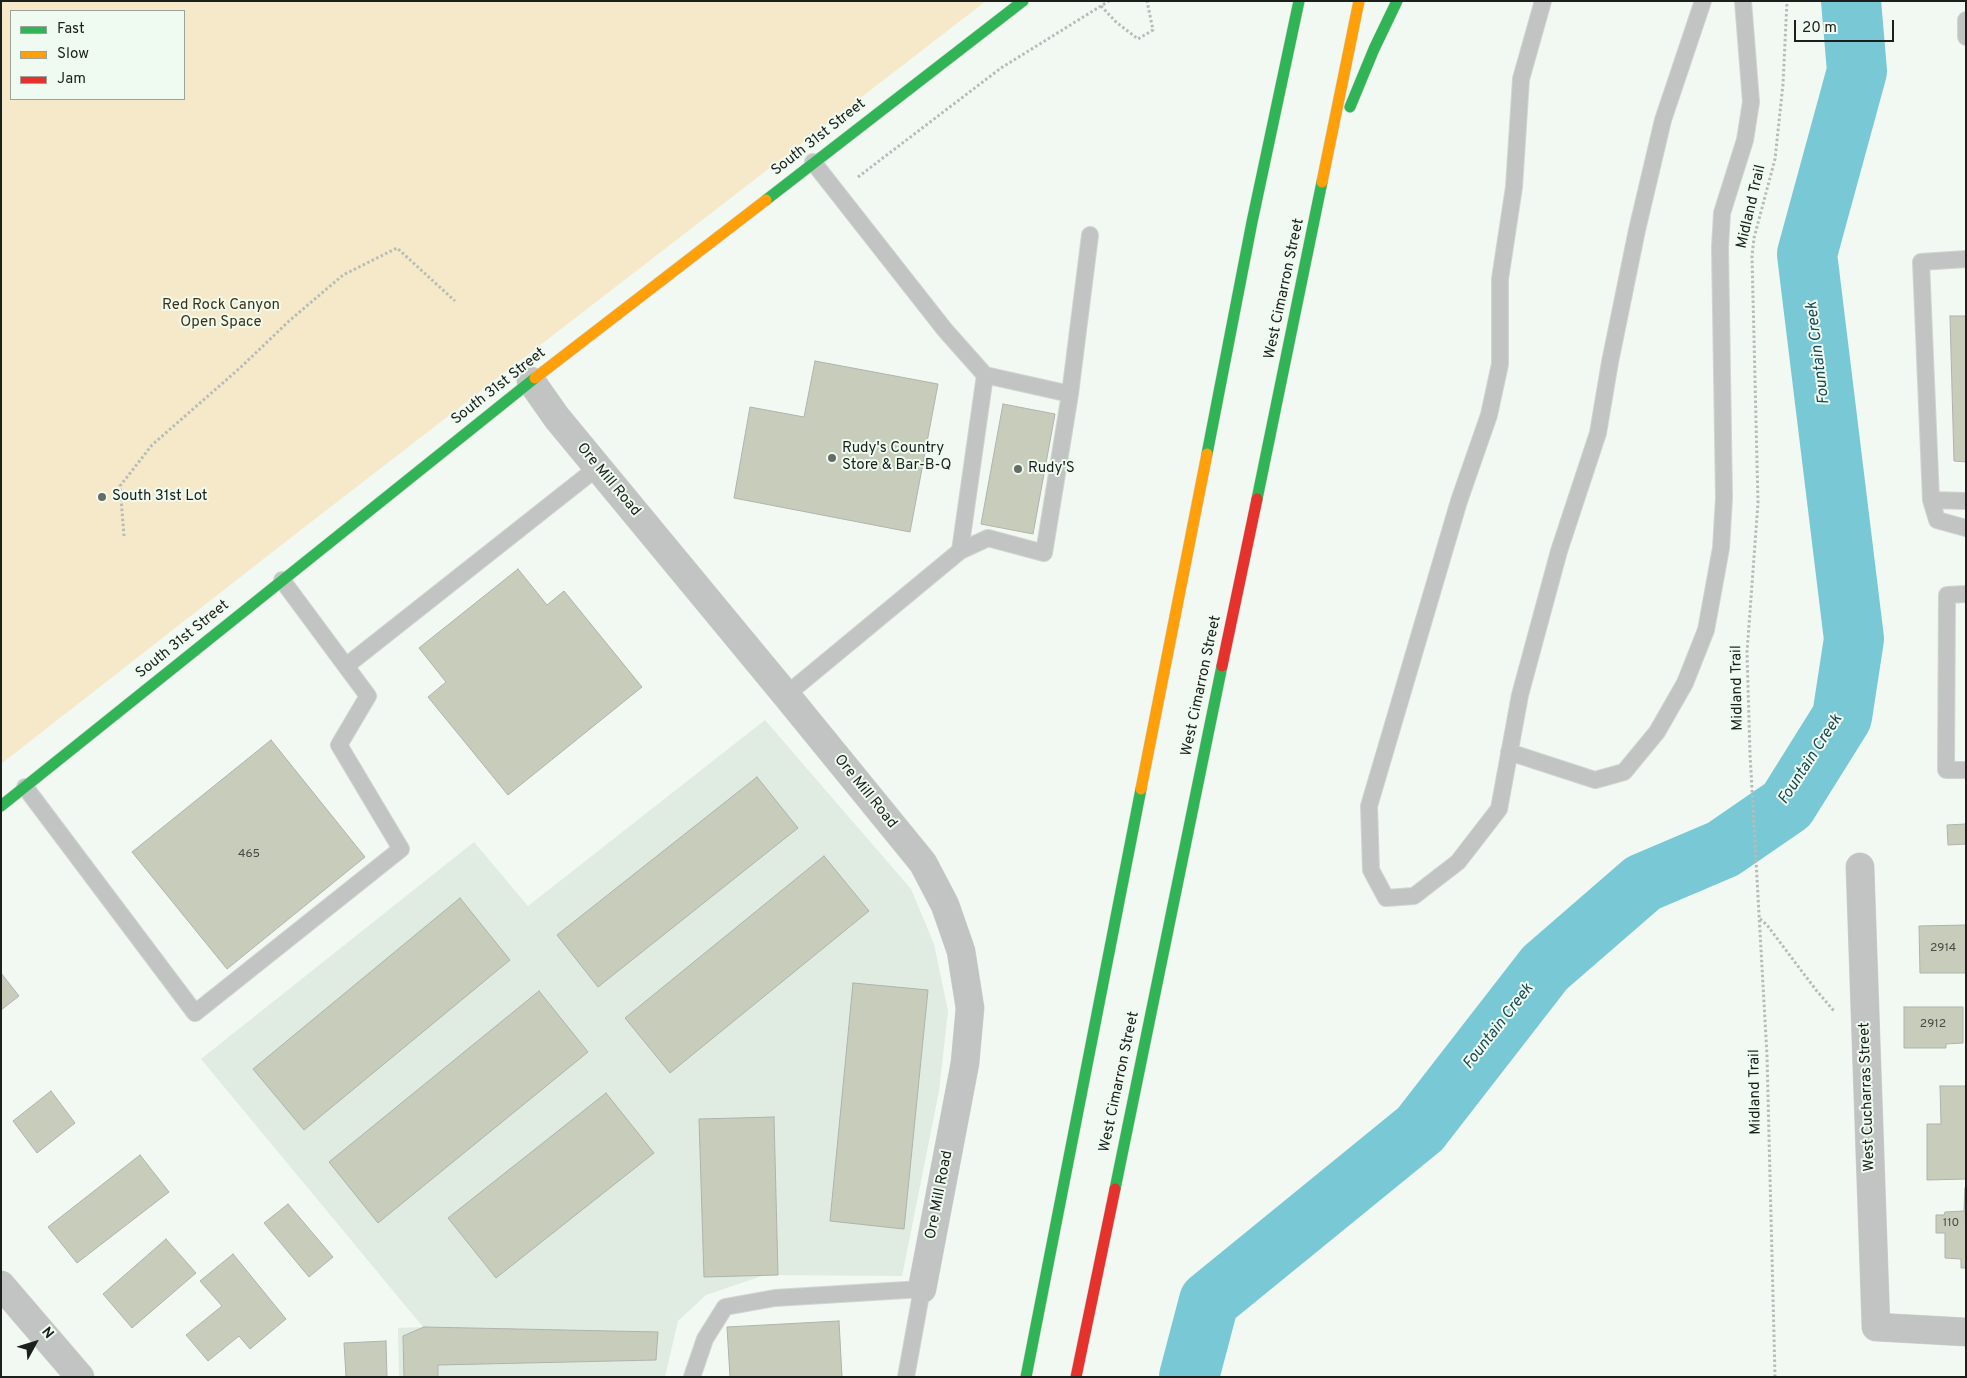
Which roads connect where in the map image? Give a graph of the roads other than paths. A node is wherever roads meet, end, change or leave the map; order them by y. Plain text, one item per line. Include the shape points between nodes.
1 (1023, 1) edge
2 (1299, 1) edge
3 (1360, 1) edge
4 (1397, 1) edge
5 (1542, 1) edge
6 (1703, 1) edge
7 (1743, 1) edge
8 (1966, 20) edge
9 (1282, 24) dead end
10 (1966, 37) edge
11 (1282, 85) junction
12 (813, 162) junction
13 (1325, 166) junction
14 (1090, 235) dead end
15 (1966, 259) edge
16 (985, 375) junction
17 (531, 381) junction
18 (1070, 394) junction
19 (598, 467) junction
20 (1931, 500) junction
21 (1966, 502) edge
22 (1966, 528) edge
23 (960, 551) junction
24 (282, 580) junction
25 (1966, 594) edge
26 (346, 666) junction
27 (786, 695) junction
28 (1509, 752) junction
29 (1966, 770) edge
30 (25, 787) junction
31 (1, 806) edge
32 (1860, 867) dead end
33 (1, 1285) edge
34 (922, 1289) junction
35 (1966, 1332) edge
36 (80, 1377) edge
37 (692, 1377) edge
38 (906, 1377) edge
39 (1026, 1377) edge
40 (1076, 1377) edge

1 - 12 main road, South 31st Street
2 - 11 main road
3 - 13 main road, West Cimarron Street
4 - 13 main road
5 - 28 lane via 1521,78 1514,187 1500,279 1500,364 1489,415 1459,501 1369,806 1371,870 1386,898 1414,896 1458,862 1499,809
6 - 28 lane via 1663,120 1637,230 1598,433 1559,551 1520,695
7 - 28 lane via 1750,102 1745,140 1722,213 1724,498 1721,548 1706,630 1685,683 1662,724 1624,772 1595,780
8 - 10 lane
9 - 11 main road
11 - 39 main road via 1248,242
12 - 16 lane via 945,330
12 - 17 main road, South 31st Street
13 - 40 main road, West Cimarron Street
14 - 18 lane
15 - 20 lane via 1921,262
16 - 18 lane
16 - 23 lane
17 - 19 street, Ore Mill Road
17 - 24 main road, South 31st Street
18 - 23 lane via 1044,553 988,538
19 - 26 lane
19 - 27 street, Ore Mill Road
20 - 21 lane
20 - 22 lane via 1937,520
23 - 27 lane
24 - 26 lane
24 - 30 main road, South 31st Street
25 - 29 lane via 1947,595 1946,770
26 - 30 lane via 368,696 338,745 401,849 195,1013
27 - 34 street, Ore Mill Road via 923,863 945,905 961,951 970,1008 965,1063
30 - 31 main road, South 31st Street
32 - 35 street, West Cucharras Street via 1876,1327
33 - 36 street
34 - 37 lane via 775,1298 725,1307 705,1339
34 - 38 lane

